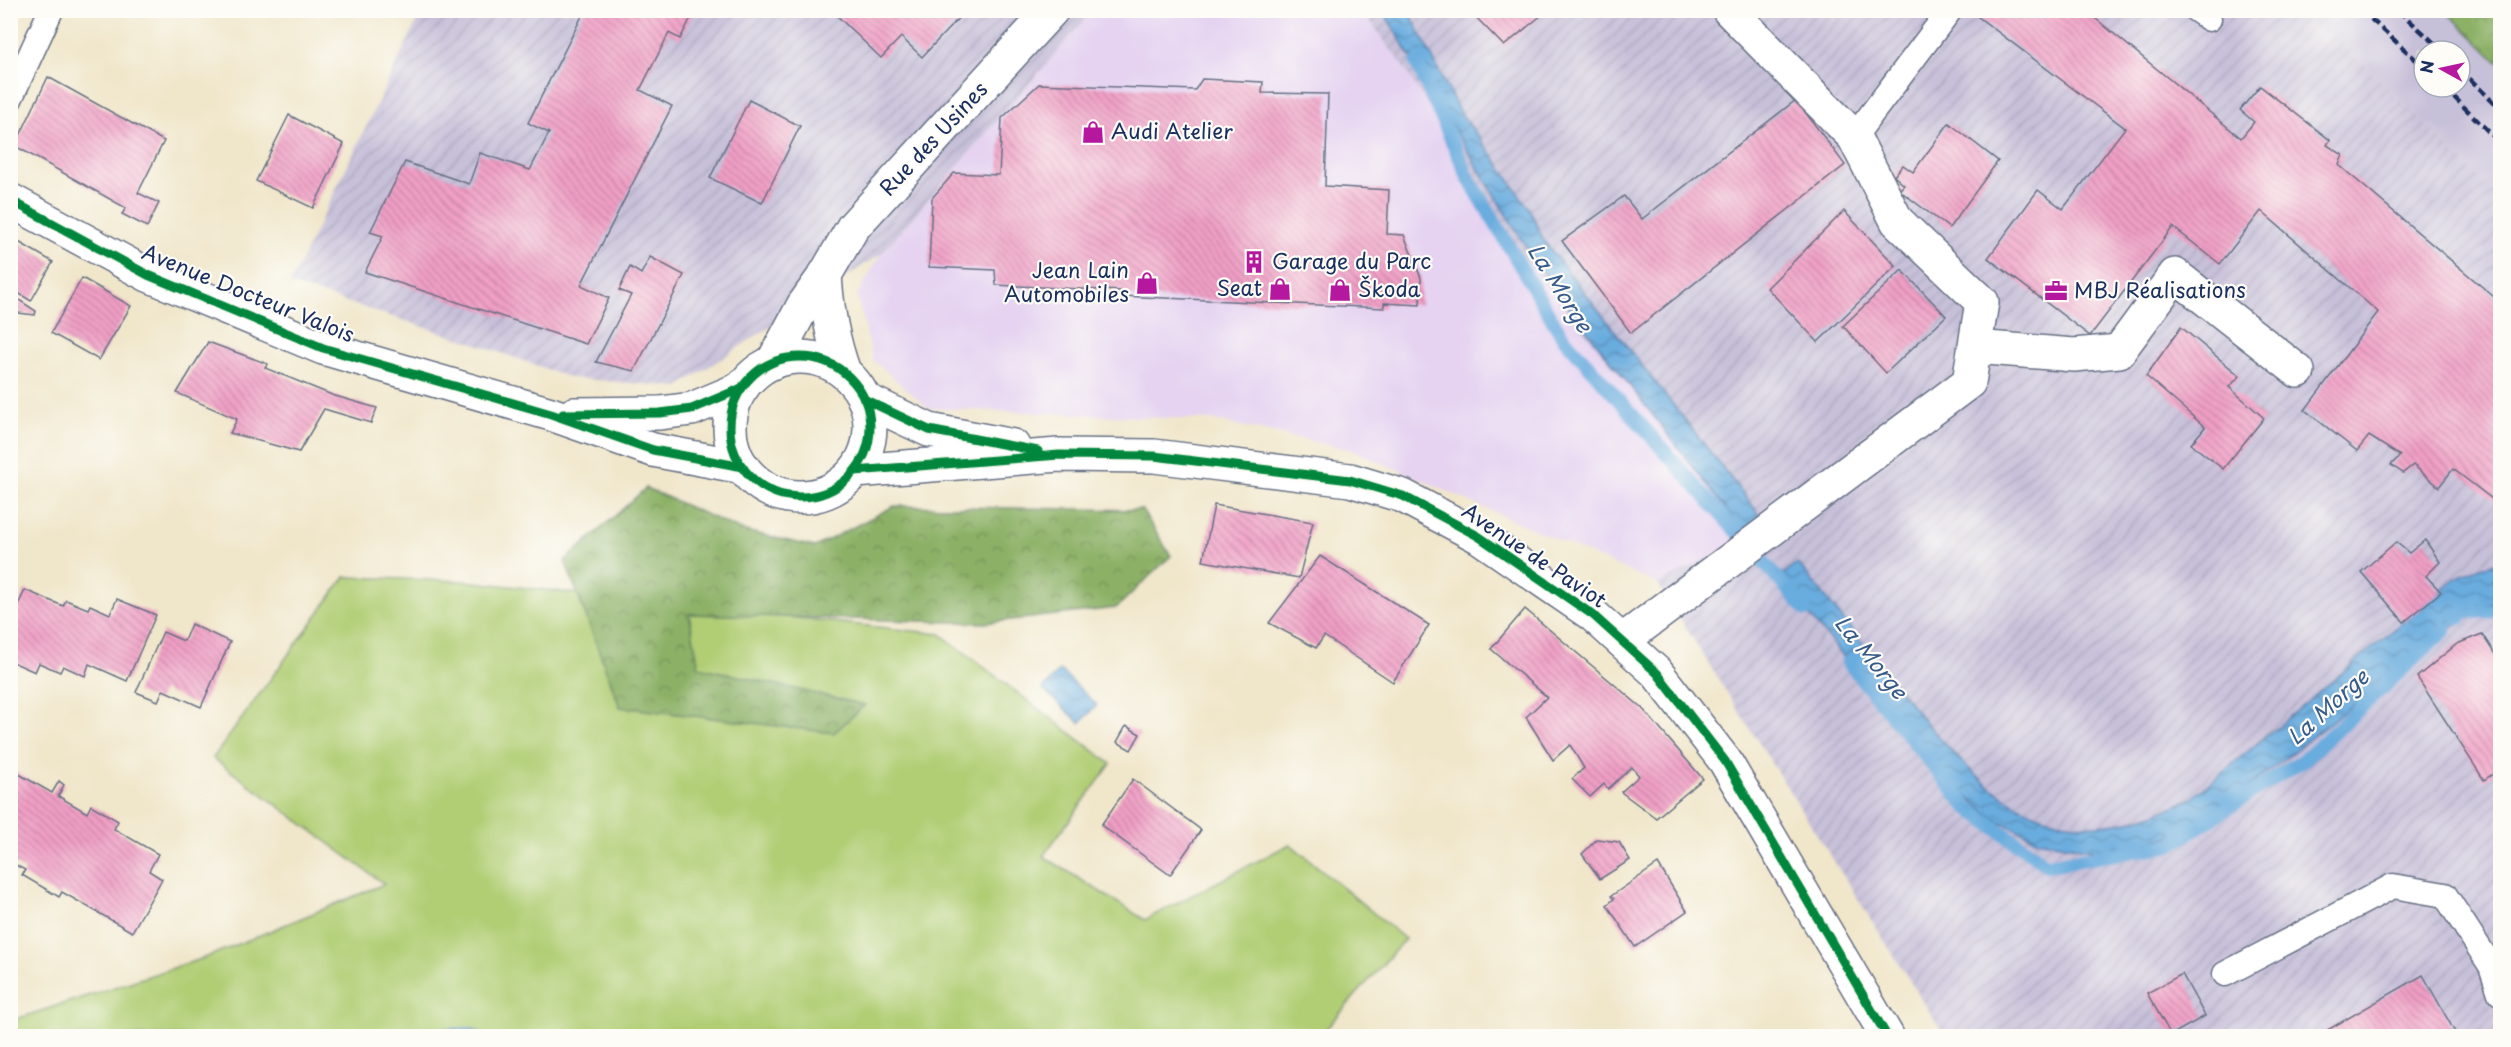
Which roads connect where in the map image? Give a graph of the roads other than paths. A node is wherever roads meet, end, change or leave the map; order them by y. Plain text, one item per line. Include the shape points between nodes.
1 (51, 10) edge
2 (1052, 10) edge
3 (1729, 10) edge
4 (1950, 10) edge
5 (10, 99) edge
6 (1854, 137) junction
7 (10, 200) edge
8 (825, 275) junction
9 (1975, 347) junction
10 (773, 362) junction
11 (2298, 371) dead end
12 (844, 372) junction
13 (742, 388) junction
14 (864, 399) junction
15 (551, 414) junction
16 (1059, 455) junction
17 (743, 466) junction
18 (855, 471) junction
19 (1622, 640) junction
20 (2225, 975) dead end
21 (2500, 993) edge
22 (1887, 1036) edge

1 - 5 lane
2 - 8 main road, Rue des Usines via 853,227
3 - 6 main road
4 - 6 lane
6 - 9 main road via 1897,222 1982,302
7 - 15 main road, Avenue Docteur Valois via 148,275 323,348
8 - 10 main road, Rue des Usines
8 - 12 main road via 835,347
9 - 11 main road via 2074,355 2119,351 2175,275
9 - 19 main road via 1969,382
10 - 12 main road via 797,357 822,360
10 - 13 main road
12 - 14 main road
13 - 15 main road, Avenue Docteur Valois via 692,409
13 - 17 main road via 733,406 730,427 733,448
14 - 16 main road, Avenue de Paviot via 929,430
14 - 18 main road via 870,423 867,448
15 - 17 main road, Avenue Docteur Valois via 653,450
16 - 18 main road, Avenue de Paviot
16 - 19 main road, Avenue de Paviot via 1154,456 1350,480 1403,496 1478,536 1593,615
17 - 18 main road via 755,481 771,491 807,497 825,493
19 - 22 main road, Avenue de Paviot via 1657,673 1725,761
20 - 21 lane via 2393,886 2445,895 2491,966

